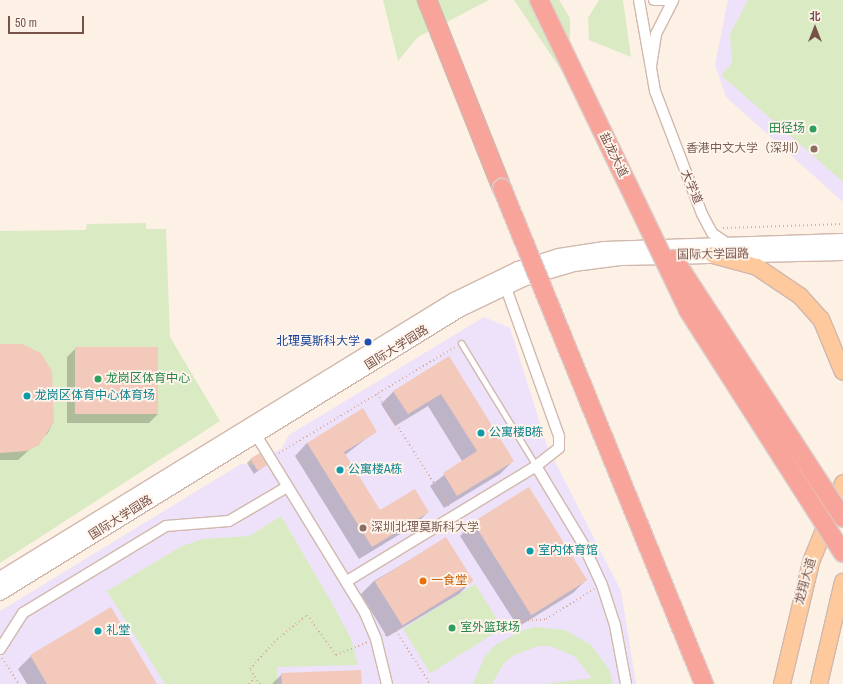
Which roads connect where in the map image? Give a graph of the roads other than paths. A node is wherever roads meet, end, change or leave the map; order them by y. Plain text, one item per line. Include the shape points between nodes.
1 (427, 0) edge
2 (539, 0) edge
3 (638, 0) edge
4 (654, 0) edge
5 (668, 0) edge
6 (673, 0) edge
7 (652, 80) junction
8 (622, 174) junction
9 (843, 241) edge
10 (725, 242) junction
11 (843, 253) edge
12 (713, 255) junction
13 (504, 281) junction
14 (461, 343) road end
15 (843, 372) edge
16 (253, 430) junction
17 (536, 466) junction
18 (843, 482) edge
19 (287, 486) junction
20 (843, 518) edge
21 (843, 553) edge
22 (2, 574) edge
23 (347, 581) junction
24 (843, 582) edge
25 (0, 593) edge
26 (0, 649) edge
27 (387, 684) edge
28 (626, 684) edge
29 (704, 684) edge
30 (782, 684) edge
31 (819, 684) edge

1 - 29 highway, bridge
2 - 8 highway, 盐龙大道, bridge
3 - 7 street, 大学道
4 - 5 street
6 - 7 street, 大学道 via 656,34
7 - 10 street, 大学道 via 686,179 709,228
8 - 20 highway, bridge via 727,344
8 - 21 highway, 盐龙大道, bridge via 688,310
9 - 10 street, 国际大学园路
10 - 13 street, 国际大学园路 via 579,252
11 - 12 street, 国际大学园路
12 - 13 street, 国际大学园路 via 574,264
12 - 15 main road via 757,267 800,296 821,319
13 - 16 street, 国际大学园路 via 454,300
13 - 17 street via 561,442 555,453
14 - 17 lane
16 - 19 street
16 - 22 street, 国际大学园路
16 - 25 street, 国际大学园路
17 - 23 street
17 - 28 street via 582,544 602,585 615,625
18 - 30 main road, 龙翔大道 via 811,562
19 - 23 street
19 - 26 street via 229,521 166,526 23,613
23 - 27 street via 376,639
24 - 31 main road

